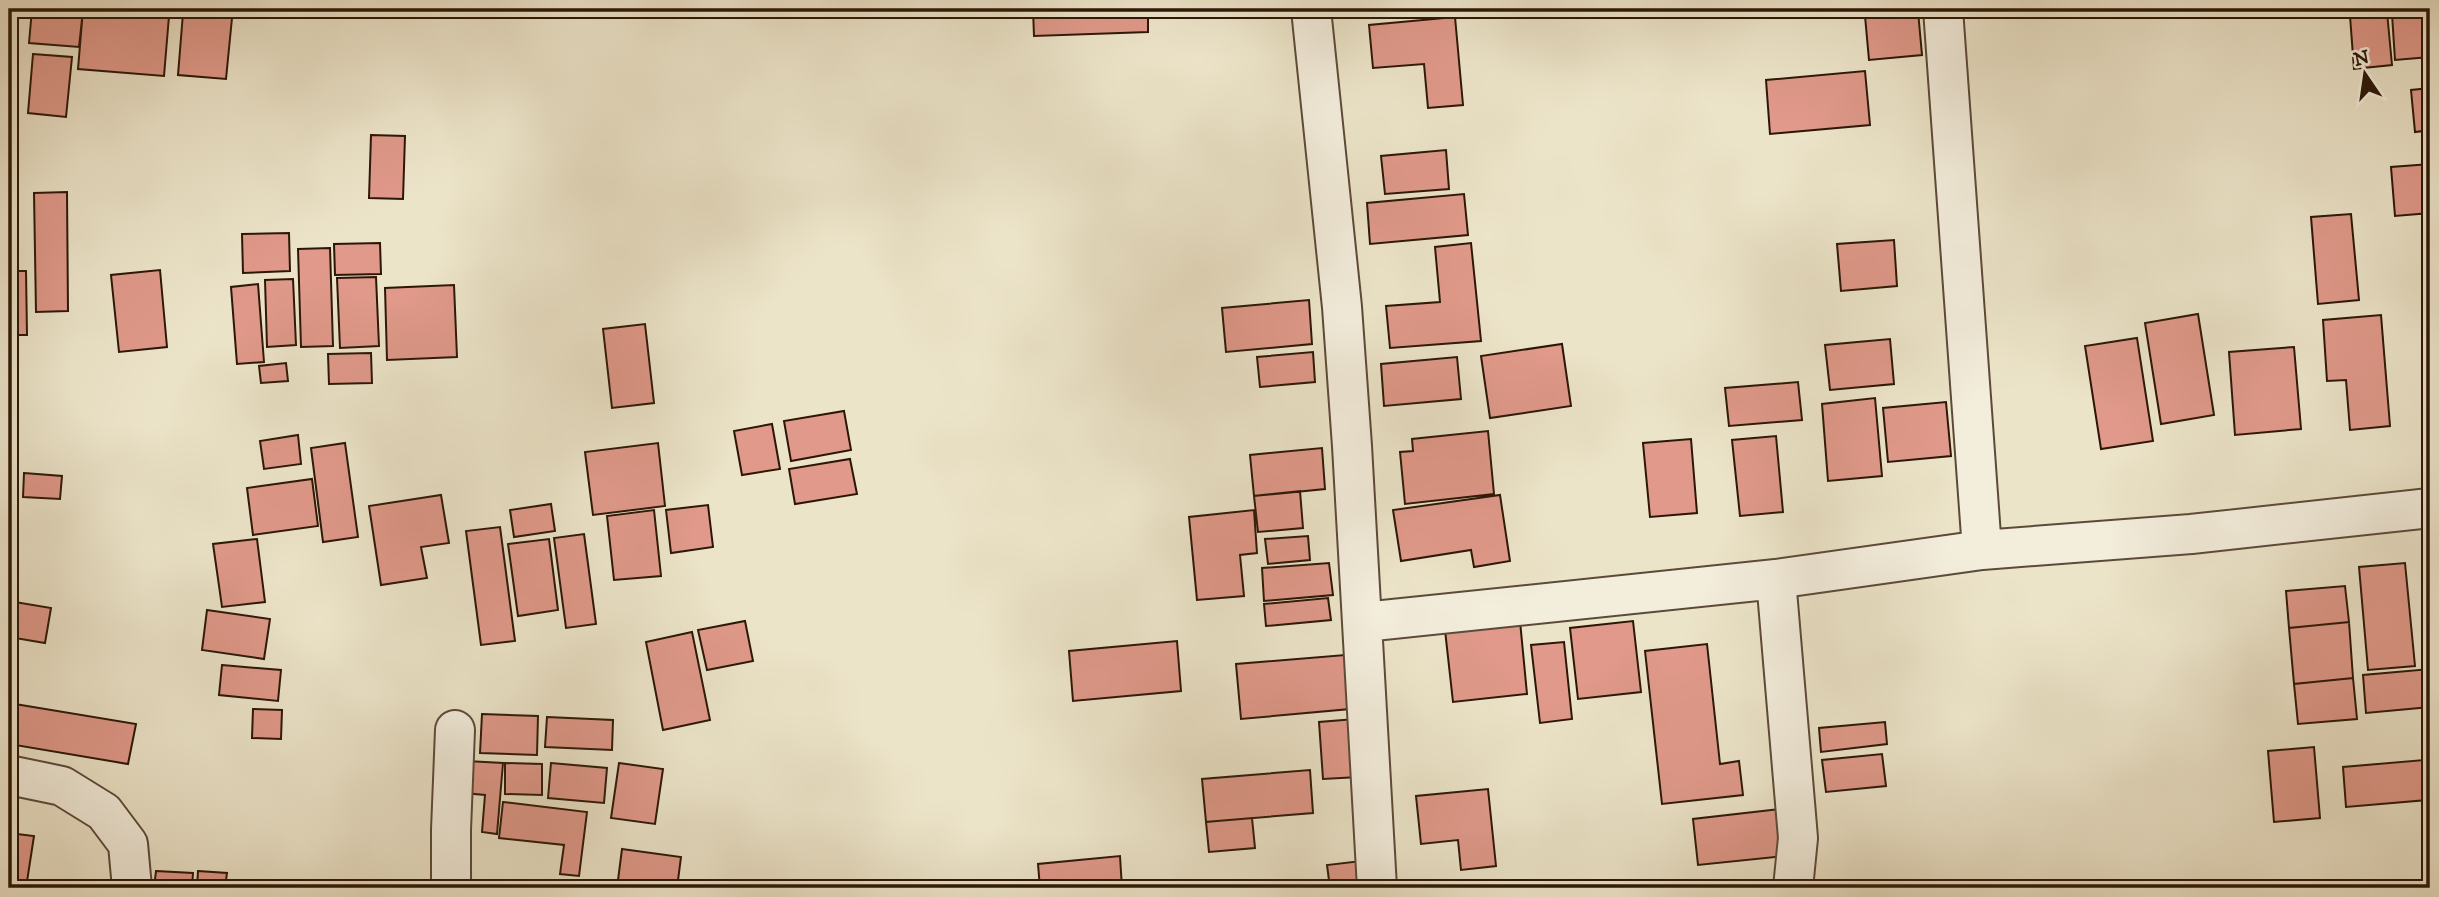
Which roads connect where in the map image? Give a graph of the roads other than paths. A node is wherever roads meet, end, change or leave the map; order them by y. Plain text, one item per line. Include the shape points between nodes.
1 (1311, 9) edge
2 (1943, 9) edge
3 (2430, 508) edge
4 (1982, 550) junction
5 (1776, 579) junction
6 (1364, 622) junction
7 (455, 730) dead end
8 (9, 775) edge
9 (132, 888) edge
10 (451, 888) edge
11 (1377, 888) edge
12 (1793, 888) edge

1 - 6 street via 1342,307
2 - 4 street
3 - 4 street via 2191,534
4 - 5 street
5 - 6 street
5 - 12 street via 1798,838
6 - 11 street
7 - 10 street
8 - 9 street via 62,786 104,812 128,844

